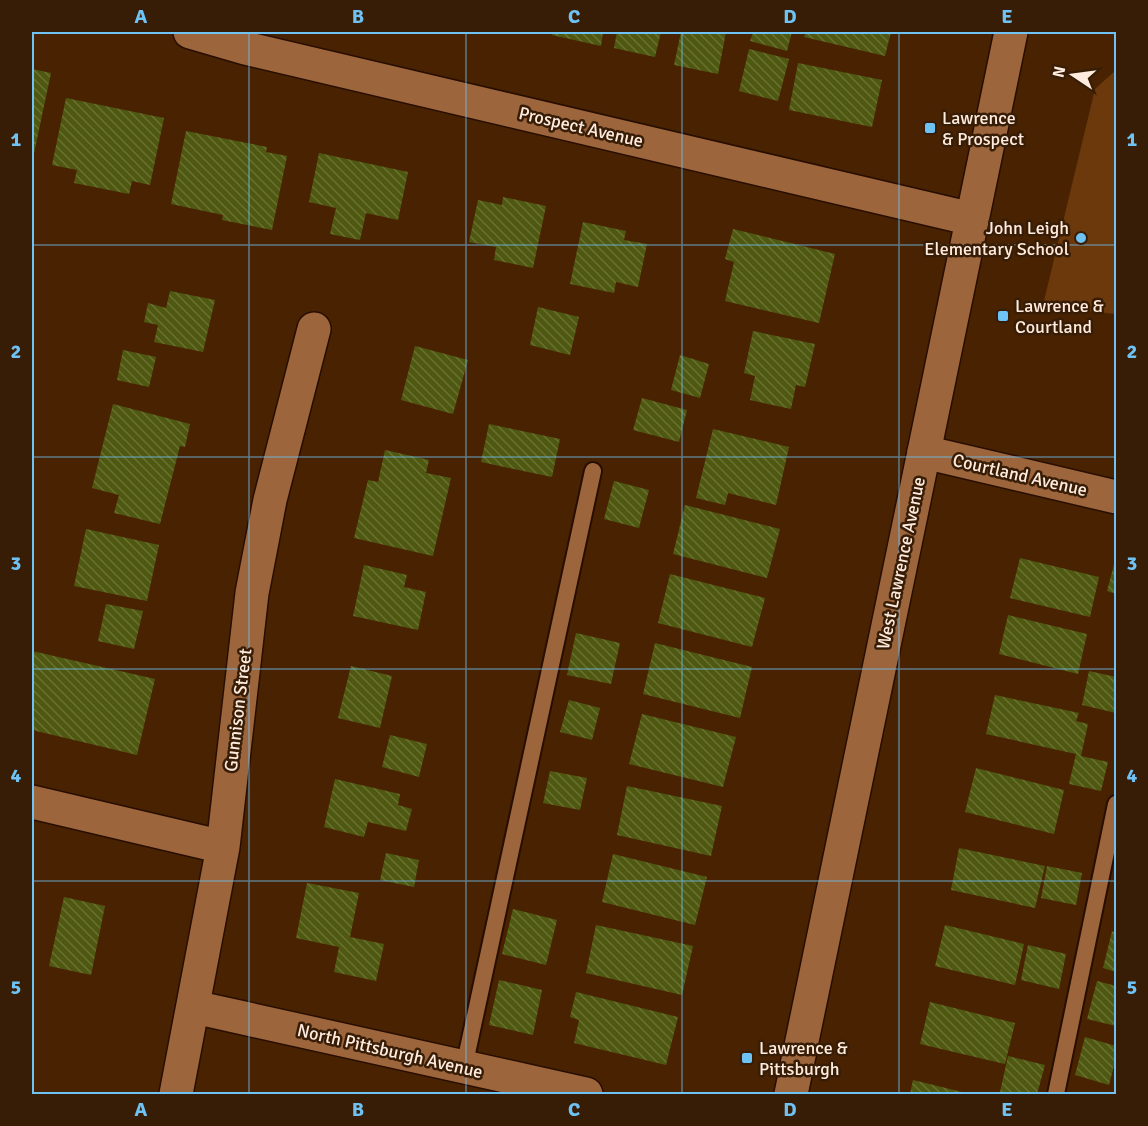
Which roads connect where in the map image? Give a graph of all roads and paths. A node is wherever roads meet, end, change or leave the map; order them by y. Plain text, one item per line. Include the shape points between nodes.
1 (190, 32) edge
2 (1011, 32) edge
3 (972, 219) junction
4 (314, 329) dead end
5 (924, 452) junction
6 (593, 471) dead end
7 (1116, 497) edge
8 (32, 802) edge
9 (1116, 804) edge
10 (223, 847) junction
11 (194, 1007) junction
12 (464, 1067) junction
13 (176, 1095) edge
14 (586, 1095) edge
15 (791, 1095) edge
16 (1056, 1095) edge

1 - 3 street, Prospect Avenue
2 - 3 street, West Lawrence Avenue
3 - 5 street, West Lawrence Avenue
4 - 10 street, Gunnison Street via 270,500 252,593
5 - 7 street, Courtland Avenue
5 - 15 street, West Lawrence Avenue
6 - 12 lane
8 - 10 street
9 - 16 lane
10 - 11 street, Gunnison Street
11 - 12 street, North Pittsburgh Avenue
11 - 13 street, Gunnison Street
12 - 14 street, North Pittsburgh Avenue

